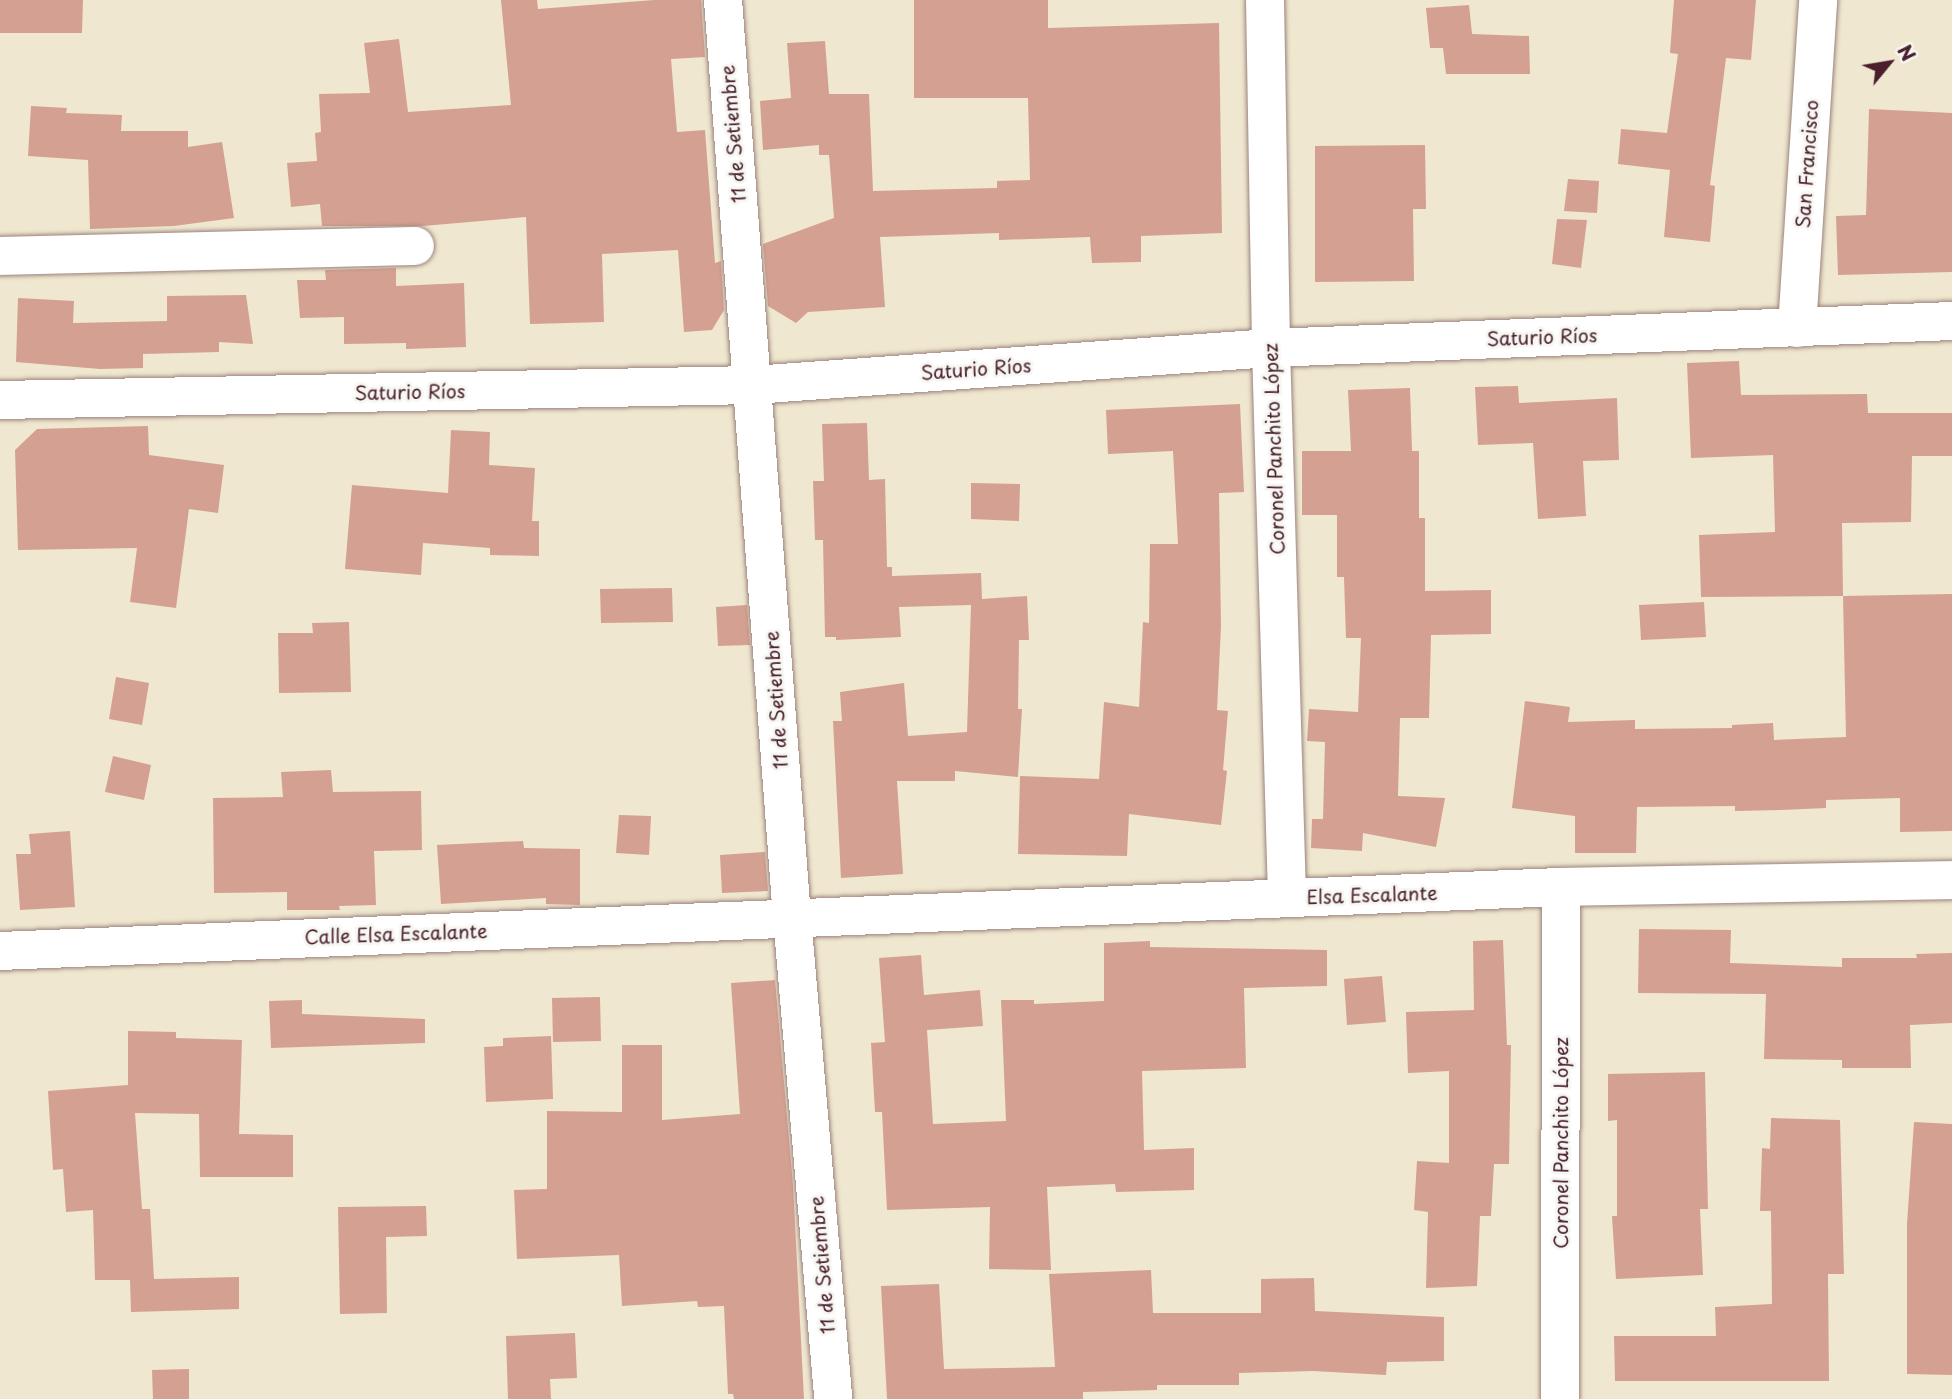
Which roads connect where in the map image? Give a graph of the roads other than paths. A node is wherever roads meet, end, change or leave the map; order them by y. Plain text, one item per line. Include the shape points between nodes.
1 (723, 0) edge
2 (1265, 0) edge
3 (1818, 0) edge
4 (415, 246) dead end
5 (0, 256) edge
6 (1952, 321) edge
7 (1797, 328) junction
8 (1271, 348) junction
9 (753, 385) junction
10 (0, 400) edge
11 (1952, 880) edge
12 (1561, 887) junction
13 (1287, 898) junction
14 (792, 917) junction
15 (0, 951) edge
16 (833, 1399) edge
17 (1560, 1399) edge

1 - 9 street, 11 de Setiembre
2 - 8 street, Coronel Panchito López
3 - 7 street, San Francisco
4 - 5 street
6 - 7 street, Saturio Ríos
7 - 8 street, Saturio Ríos
8 - 9 street, Saturio Ríos
8 - 13 street, Coronel Panchito López
9 - 10 street, Saturio Ríos
9 - 14 street, 11 de Setiembre
11 - 12 street, Elsa Escalante
12 - 13 street, Elsa Escalante
12 - 17 street, Coronel Panchito López
13 - 14 street, Elsa Escalante
14 - 15 street, Calle Elsa Escalante
14 - 16 street, 11 de Setiembre

